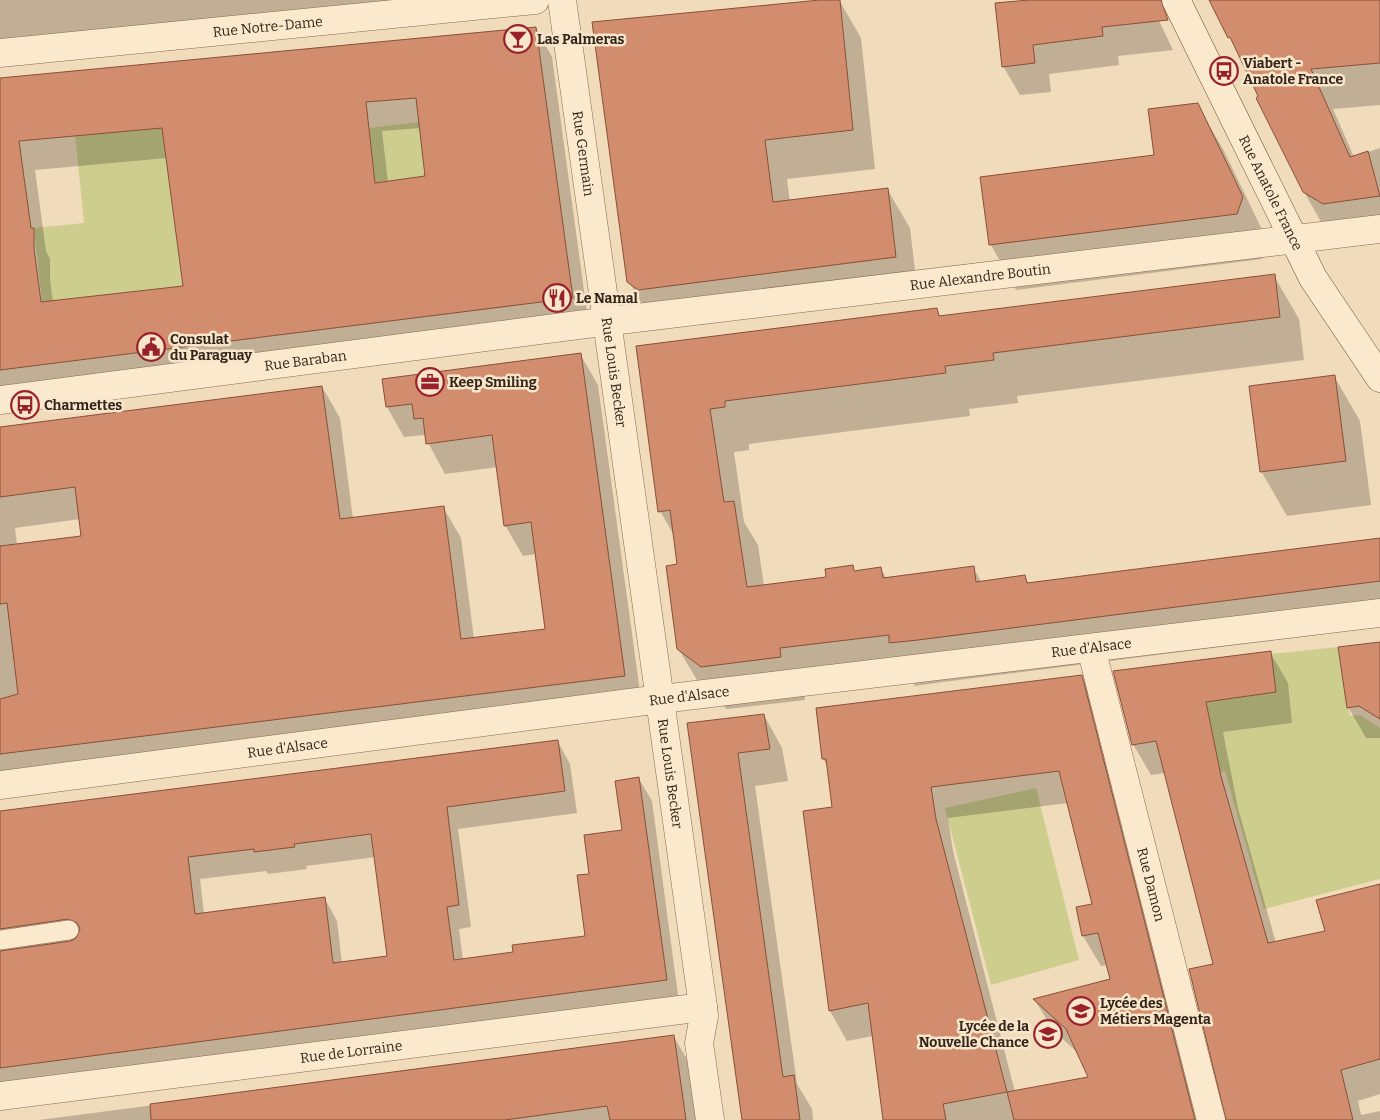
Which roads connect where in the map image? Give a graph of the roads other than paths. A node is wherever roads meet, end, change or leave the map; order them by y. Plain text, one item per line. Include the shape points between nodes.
1 (535, 0) edge
2 (562, 0) edge
3 (1176, 0) edge
4 (0, 53) edge
5 (1380, 229) edge
6 (1294, 238) junction
7 (607, 315) junction
8 (579, 325) joint
9 (1372, 350) edge
10 (1380, 378) edge
11 (0, 400) edge
12 (1380, 613) edge
13 (1091, 648) junction
14 (660, 700) junction
15 (0, 785) edge
16 (69, 930) dead end
17 (0, 940) edge
18 (702, 1008) junction
19 (0, 1096) edge
20 (710, 1120) edge
21 (1211, 1120) edge

1 - 4 street, Rue Notre-Dame
2 - 7 street, Rue Germain
3 - 6 street, Rue Anatole France
5 - 6 street, Rue Alexandre Boutin
6 - 7 street, Rue Alexandre Boutin
6 - 9 street, Rue Anatole France via 1313,278
7 - 8 street, Rue Alexandre Boutin
7 - 14 street, Rue Louis Becker
8 - 11 street, Rue Baraban
9 - 10 street, Rue Anatole France
12 - 13 street, Rue d'Alsace
13 - 14 street, Rue d'Alsace
13 - 21 street, Rue Damon
14 - 15 street, Rue d'Alsace
14 - 18 street, Rue Louis Becker
16 - 17 lane
18 - 19 street, Rue de Lorraine
18 - 20 street, Rue Louis Becker via 704,1016 699,1042

